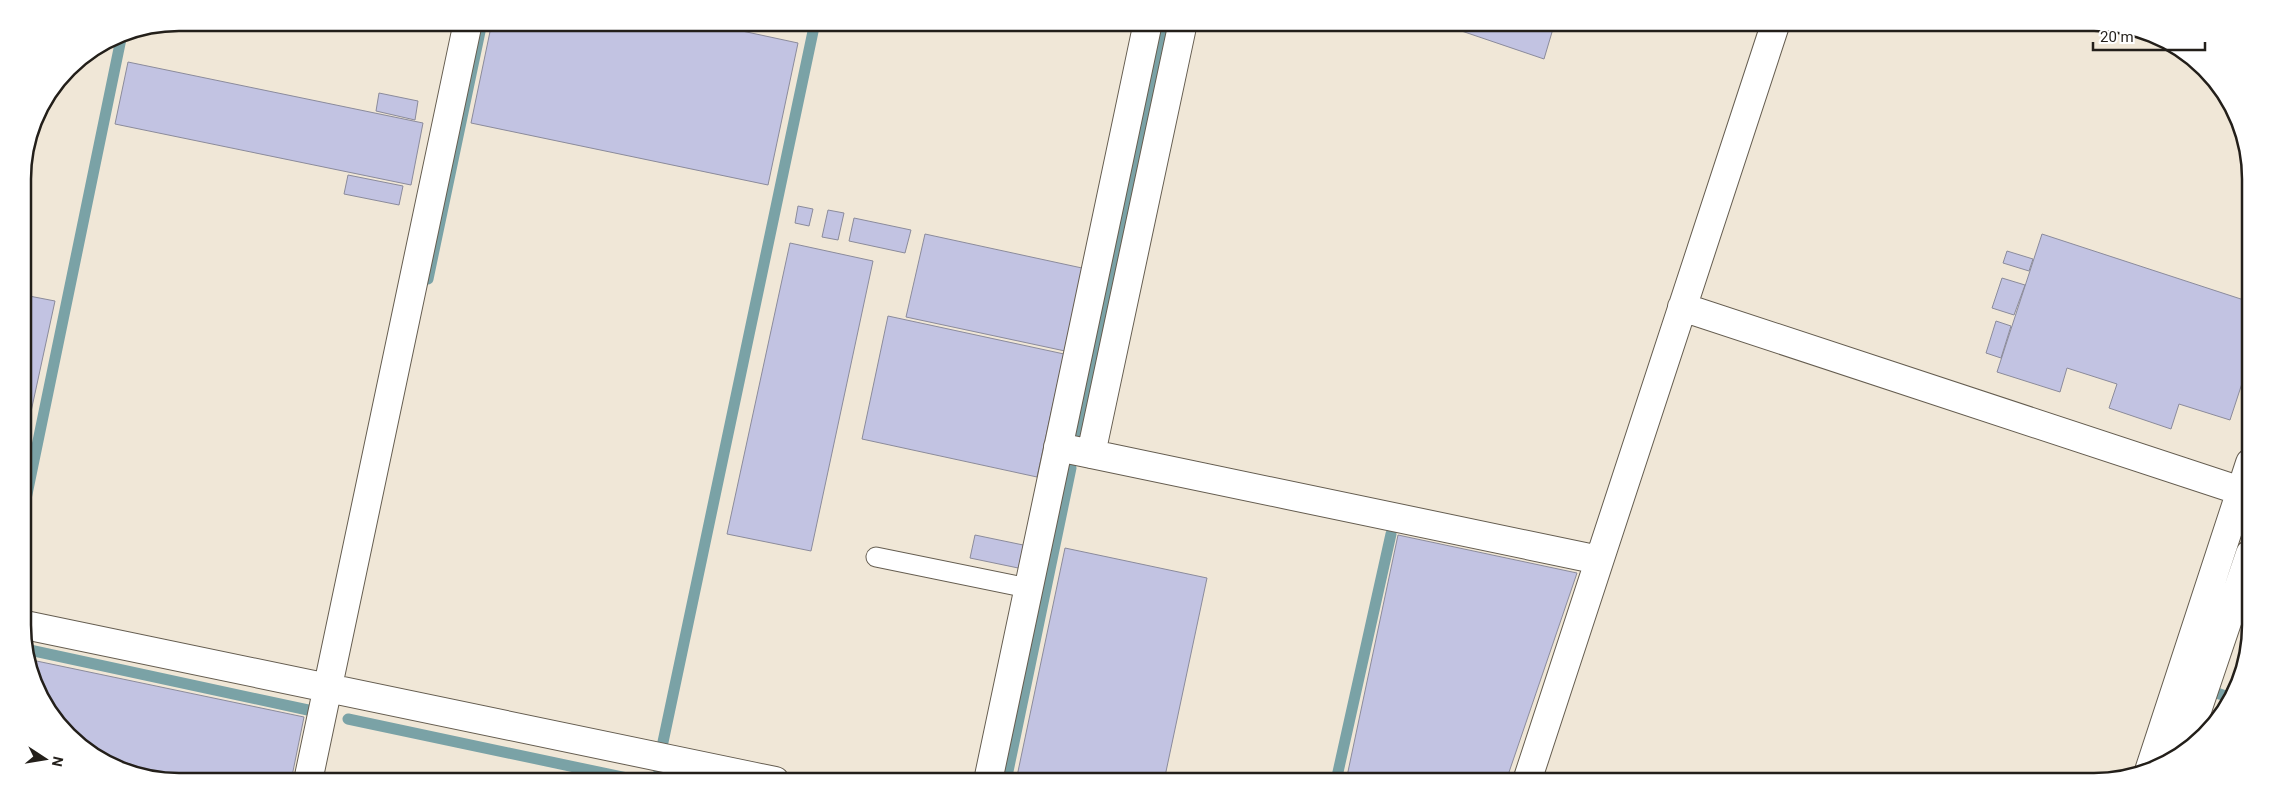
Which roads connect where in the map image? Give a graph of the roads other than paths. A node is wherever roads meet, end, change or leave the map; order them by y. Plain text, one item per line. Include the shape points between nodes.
1 (1146, 31) edge
2 (1181, 31) edge
3 (1773, 31) edge
4 (466, 32) edge
5 (1682, 307) junction
6 (1058, 447) junction
7 (1091, 454) junction
8 (2242, 491) edge
9 (2242, 501) edge
10 (876, 557) dead end
11 (1599, 560) junction
12 (2242, 578) edge
13 (1028, 588) junction
14 (31, 626) edge
15 (328, 689) junction
16 (2189, 738) edge
17 (2153, 760) edge
18 (1529, 772) edge
19 (310, 773) edge
20 (735, 773) edge
21 (990, 773) edge

1 - 6 street
2 - 7 street
3 - 5 street
4 - 15 street
5 - 8 street
5 - 11 street
6 - 7 street
6 - 13 street
7 - 11 street
9 - 17 street
10 - 13 lane
11 - 18 street
12 - 16 street
13 - 21 street
14 - 15 street
15 - 19 street
15 - 20 street

